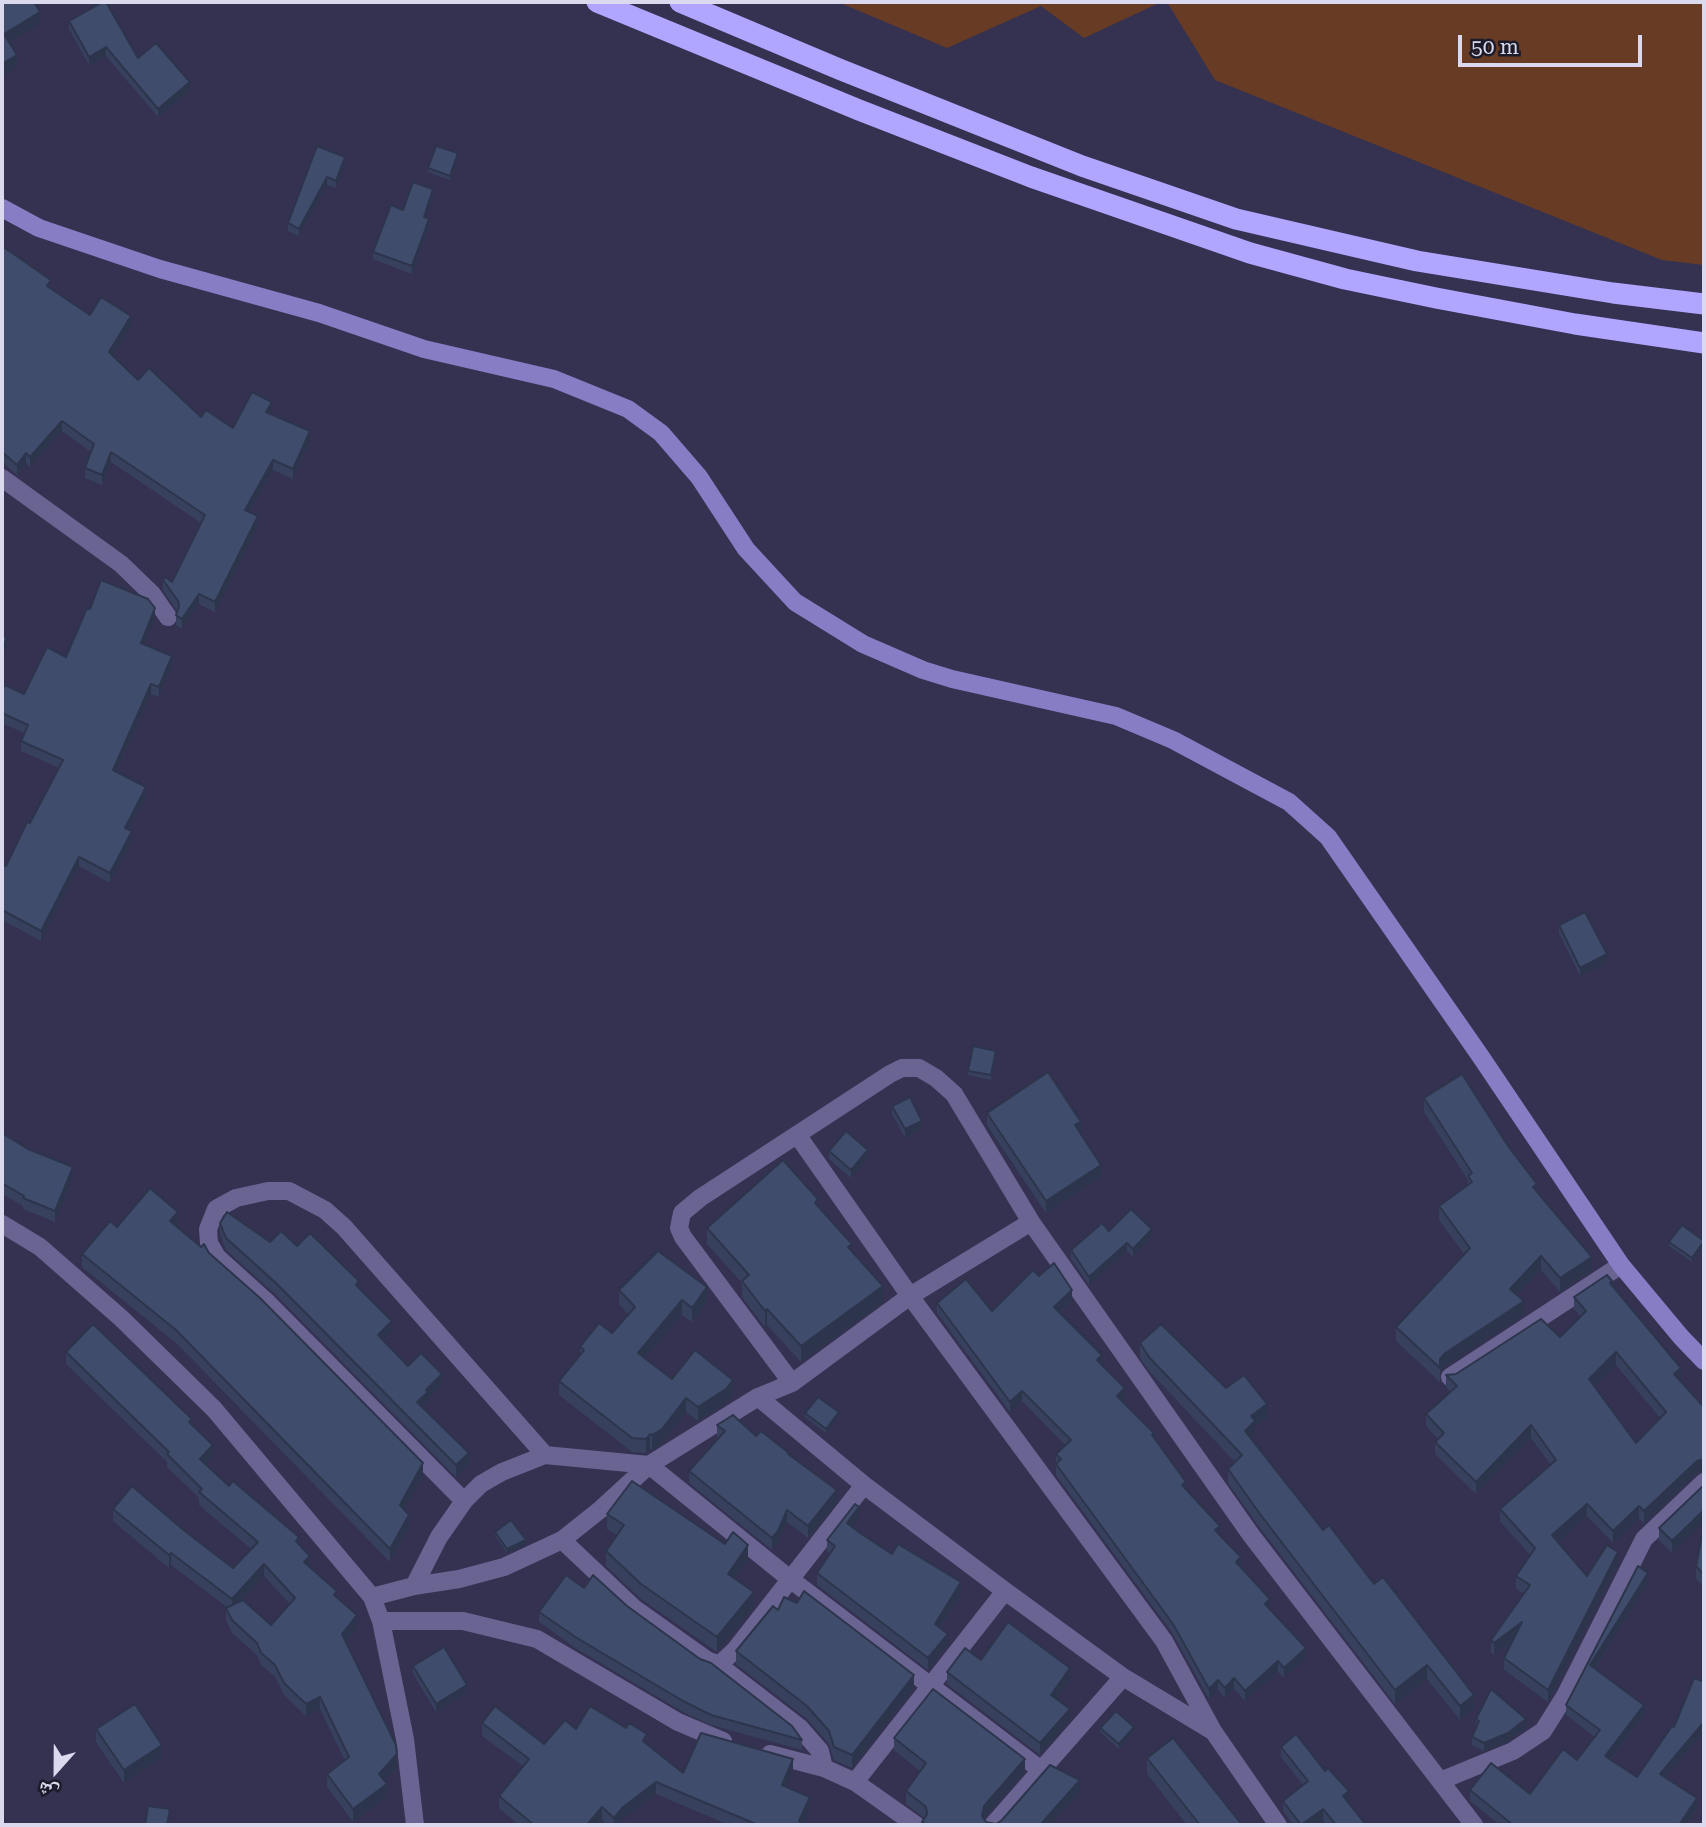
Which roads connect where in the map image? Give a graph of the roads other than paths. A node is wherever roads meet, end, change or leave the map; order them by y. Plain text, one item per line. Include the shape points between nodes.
1 (597, 2) edge
2 (680, 2) edge
3 (2, 208) edge
4 (1704, 304) edge
5 (1704, 343) edge
6 (2, 478) edge
7 (168, 617) dead end
8 (798, 1136) junction
9 (1031, 1222) junction
10 (2, 1224) edge
11 (1621, 1265) junction
12 (910, 1296) junction
13 (1704, 1362) edge
14 (1450, 1377) edge
15 (792, 1383) junction
16 (758, 1396) junction
17 (545, 1455) junction
18 (649, 1465) junction
19 (1704, 1482) edge
20 (864, 1485) junction
21 (464, 1501) junction
22 (562, 1540) junction
23 (790, 1579) junction
24 (414, 1586) junction
25 (1005, 1591) junction
26 (372, 1597) junction
27 (381, 1621) junction
28 (717, 1664) junction
29 (1123, 1677) junction
30 (929, 1687) junction
31 (1213, 1731) junction
32 (824, 1768) junction
33 (1041, 1770) junction
34 (855, 1782) junction
35 (1440, 1782) junction
36 (415, 1825) edge
37 (916, 1825) edge
38 (993, 1825) edge
39 (1278, 1825) edge
40 (1474, 1825) edge

1 - 5 highway via 1019,173 1250,253 1436,298
2 - 4 highway via 1082,166 1236,219 1417,261
3 - 11 main road via 39,228 160,269 319,313 424,349 554,379 628,409 661,433 699,477 746,549 795,602 863,644 952,679 1116,716 1173,740 1289,802 1328,837
6 - 7 street via 121,564
8 - 9 street via 890,1074 902,1068 919,1069 954,1094
8 - 12 street
8 - 15 street via 690,1205 682,1213 679,1228
9 - 12 street
9 - 35 street via 1251,1535
10 - 26 street via 40,1247 214,1409
11 - 13 main road
11 - 14 street
12 - 15 street
12 - 31 street via 1164,1641
15 - 16 street
16 - 18 street
16 - 20 street
17 - 18 street
17 - 21 street via 502,1472
17 - 21 street via 325,1210 289,1191 236,1198 216,1209 208,1229 217,1256
18 - 22 street
18 - 23 street
19 - 35 street via 1644,1539 1543,1731 1513,1751
20 - 23 street
20 - 25 street
21 - 24 street
22 - 24 street via 503,1567
22 - 28 street via 634,1608
23 - 28 street via 736,1650
23 - 30 street
24 - 26 street
25 - 29 street
25 - 30 street
26 - 27 street
27 - 32 street via 463,1621 537,1639 707,1736
27 - 36 street via 405,1739
28 - 32 street via 800,1728 820,1751
29 - 31 street
29 - 33 street
30 - 33 street
30 - 34 street
31 - 39 street
32 - 34 street
33 - 38 street
34 - 37 street
35 - 40 street

